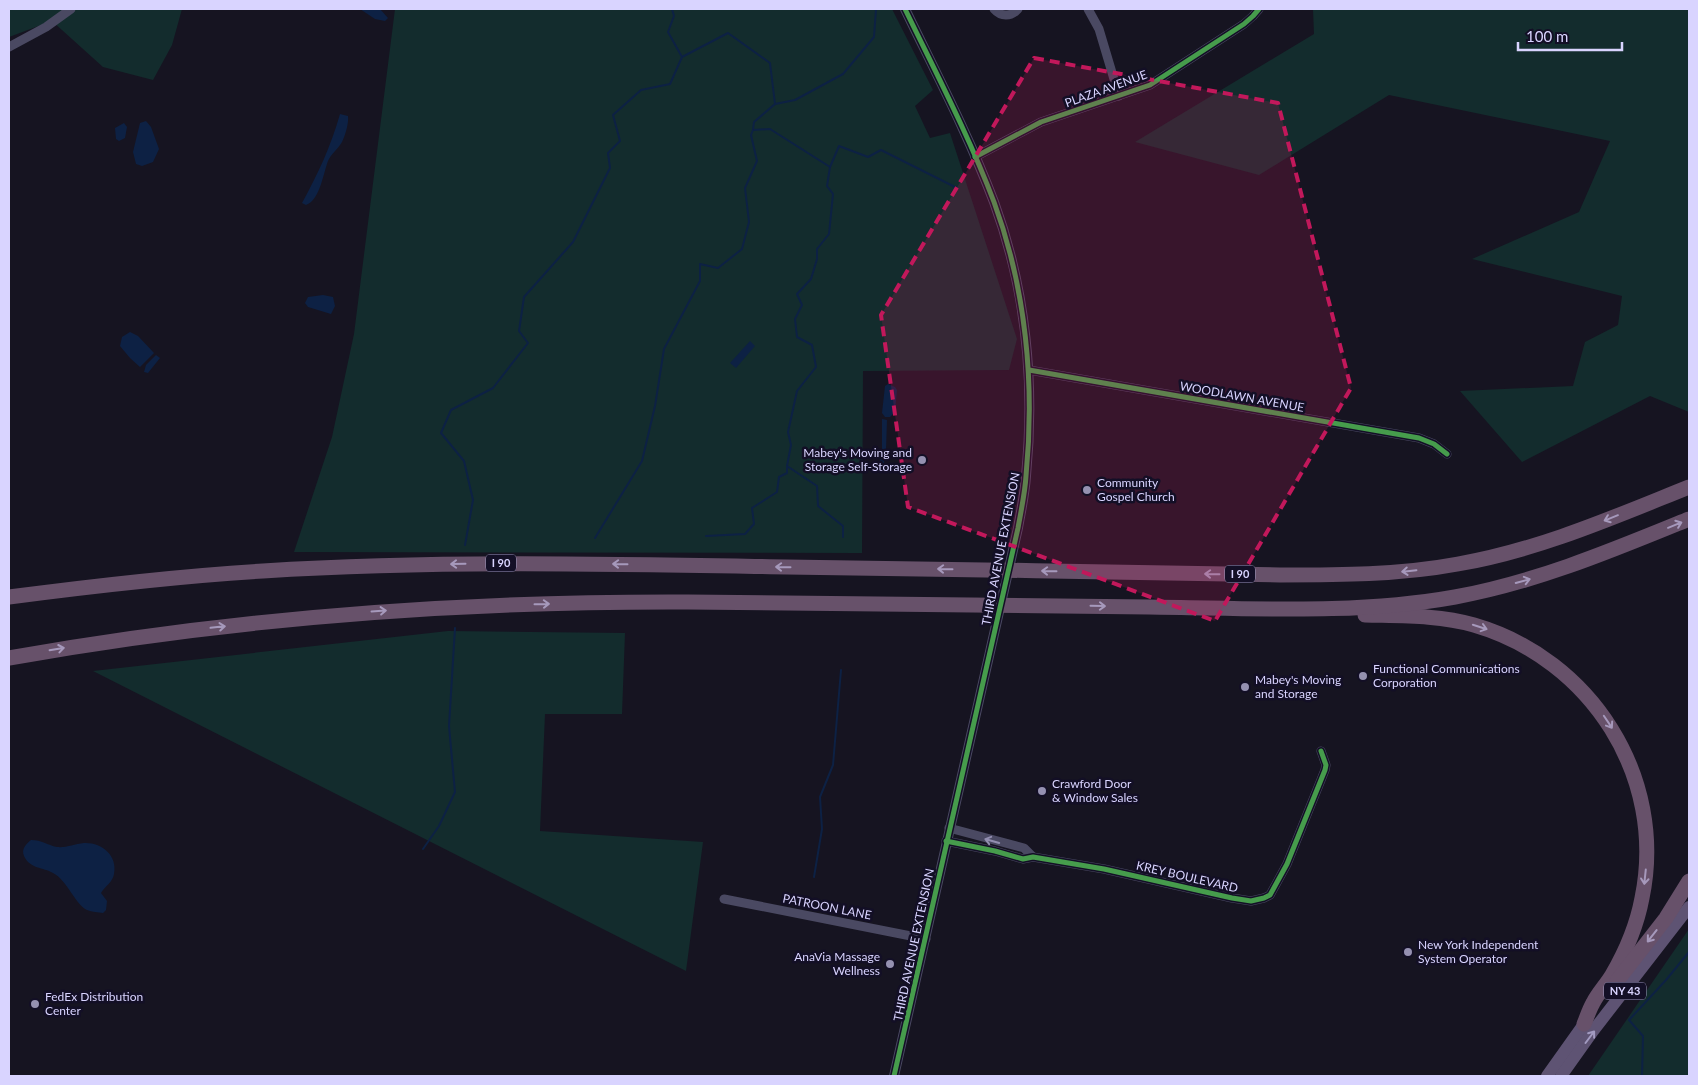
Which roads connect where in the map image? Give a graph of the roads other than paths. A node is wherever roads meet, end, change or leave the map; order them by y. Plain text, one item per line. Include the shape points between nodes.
1 (71, 9) edge
2 (905, 9) edge
3 (994, 9) edge
4 (1018, 9) edge
5 (1088, 9) edge
6 (1259, 9) edge
7 (9, 47) edge
8 (1119, 96) junction
9 (975, 157) junction
10 (1029, 370) junction
11 (1446, 454) dead end
12 (1689, 487) edge
13 (1689, 519) edge
14 (9, 597) edge
15 (1242, 608) junction
16 (9, 658) edge
17 (1321, 751) dead end
18 (950, 828) junction
19 (946, 841) junction
20 (1033, 857) junction
21 (1689, 881) edge
22 (724, 899) dead end
23 (1689, 907) edge
24 (926, 939) junction
25 (1584, 1024) junction
26 (894, 1076) edge
27 (1546, 1076) edge
28 (1562, 1076) edge

1 - 7 street
2 - 9 street, THIRD AVENUE EXTENSION
3 - 4 street via 1008,15
5 - 8 street via 1099,29
6 - 8 street, PLAZA AVENUE via 1244,24 1150,85
8 - 9 street, PLAZA AVENUE via 1041,122
9 - 10 street, THIRD AVENUE EXTENSION via 1005,236 1022,310
10 - 11 street, WOODLAWN AVENUE via 1419,438
10 - 18 street, THIRD AVENUE EXTENSION via 1029,447 1018,528
12 -> 14 highway, I 90 via 1531,547 1431,569 1379,574 571,563 378,566 225,573
15 -> 13 highway via 1380,606 1474,593 1556,571
16 -> 15 highway via 210,628 446,607 655,602
15 -> 25 highway via 1294,614 1432,618 1472,624 1540,654 1590,699 1618,739 1636,781 1646,829 1646,863 1642,897 1627,946 1593,1002
17 - 20 street, KREY BOULEVARD via 1325,770 1287,864 1270,895 1264,898 1251,901
18 - 19 street, THIRD AVENUE EXTENSION
20 -> 18 street, KREY BOULEVARD via 1024,848
19 - 20 street, KREY BOULEVARD via 1023,860
19 - 24 street, THIRD AVENUE EXTENSION
21 -> 25 highway via 1666,918
22 - 24 street, PATROON LANE
28 -> 23 main road, NY 43
24 - 26 street, THIRD AVENUE EXTENSION
25 - 27 main road

